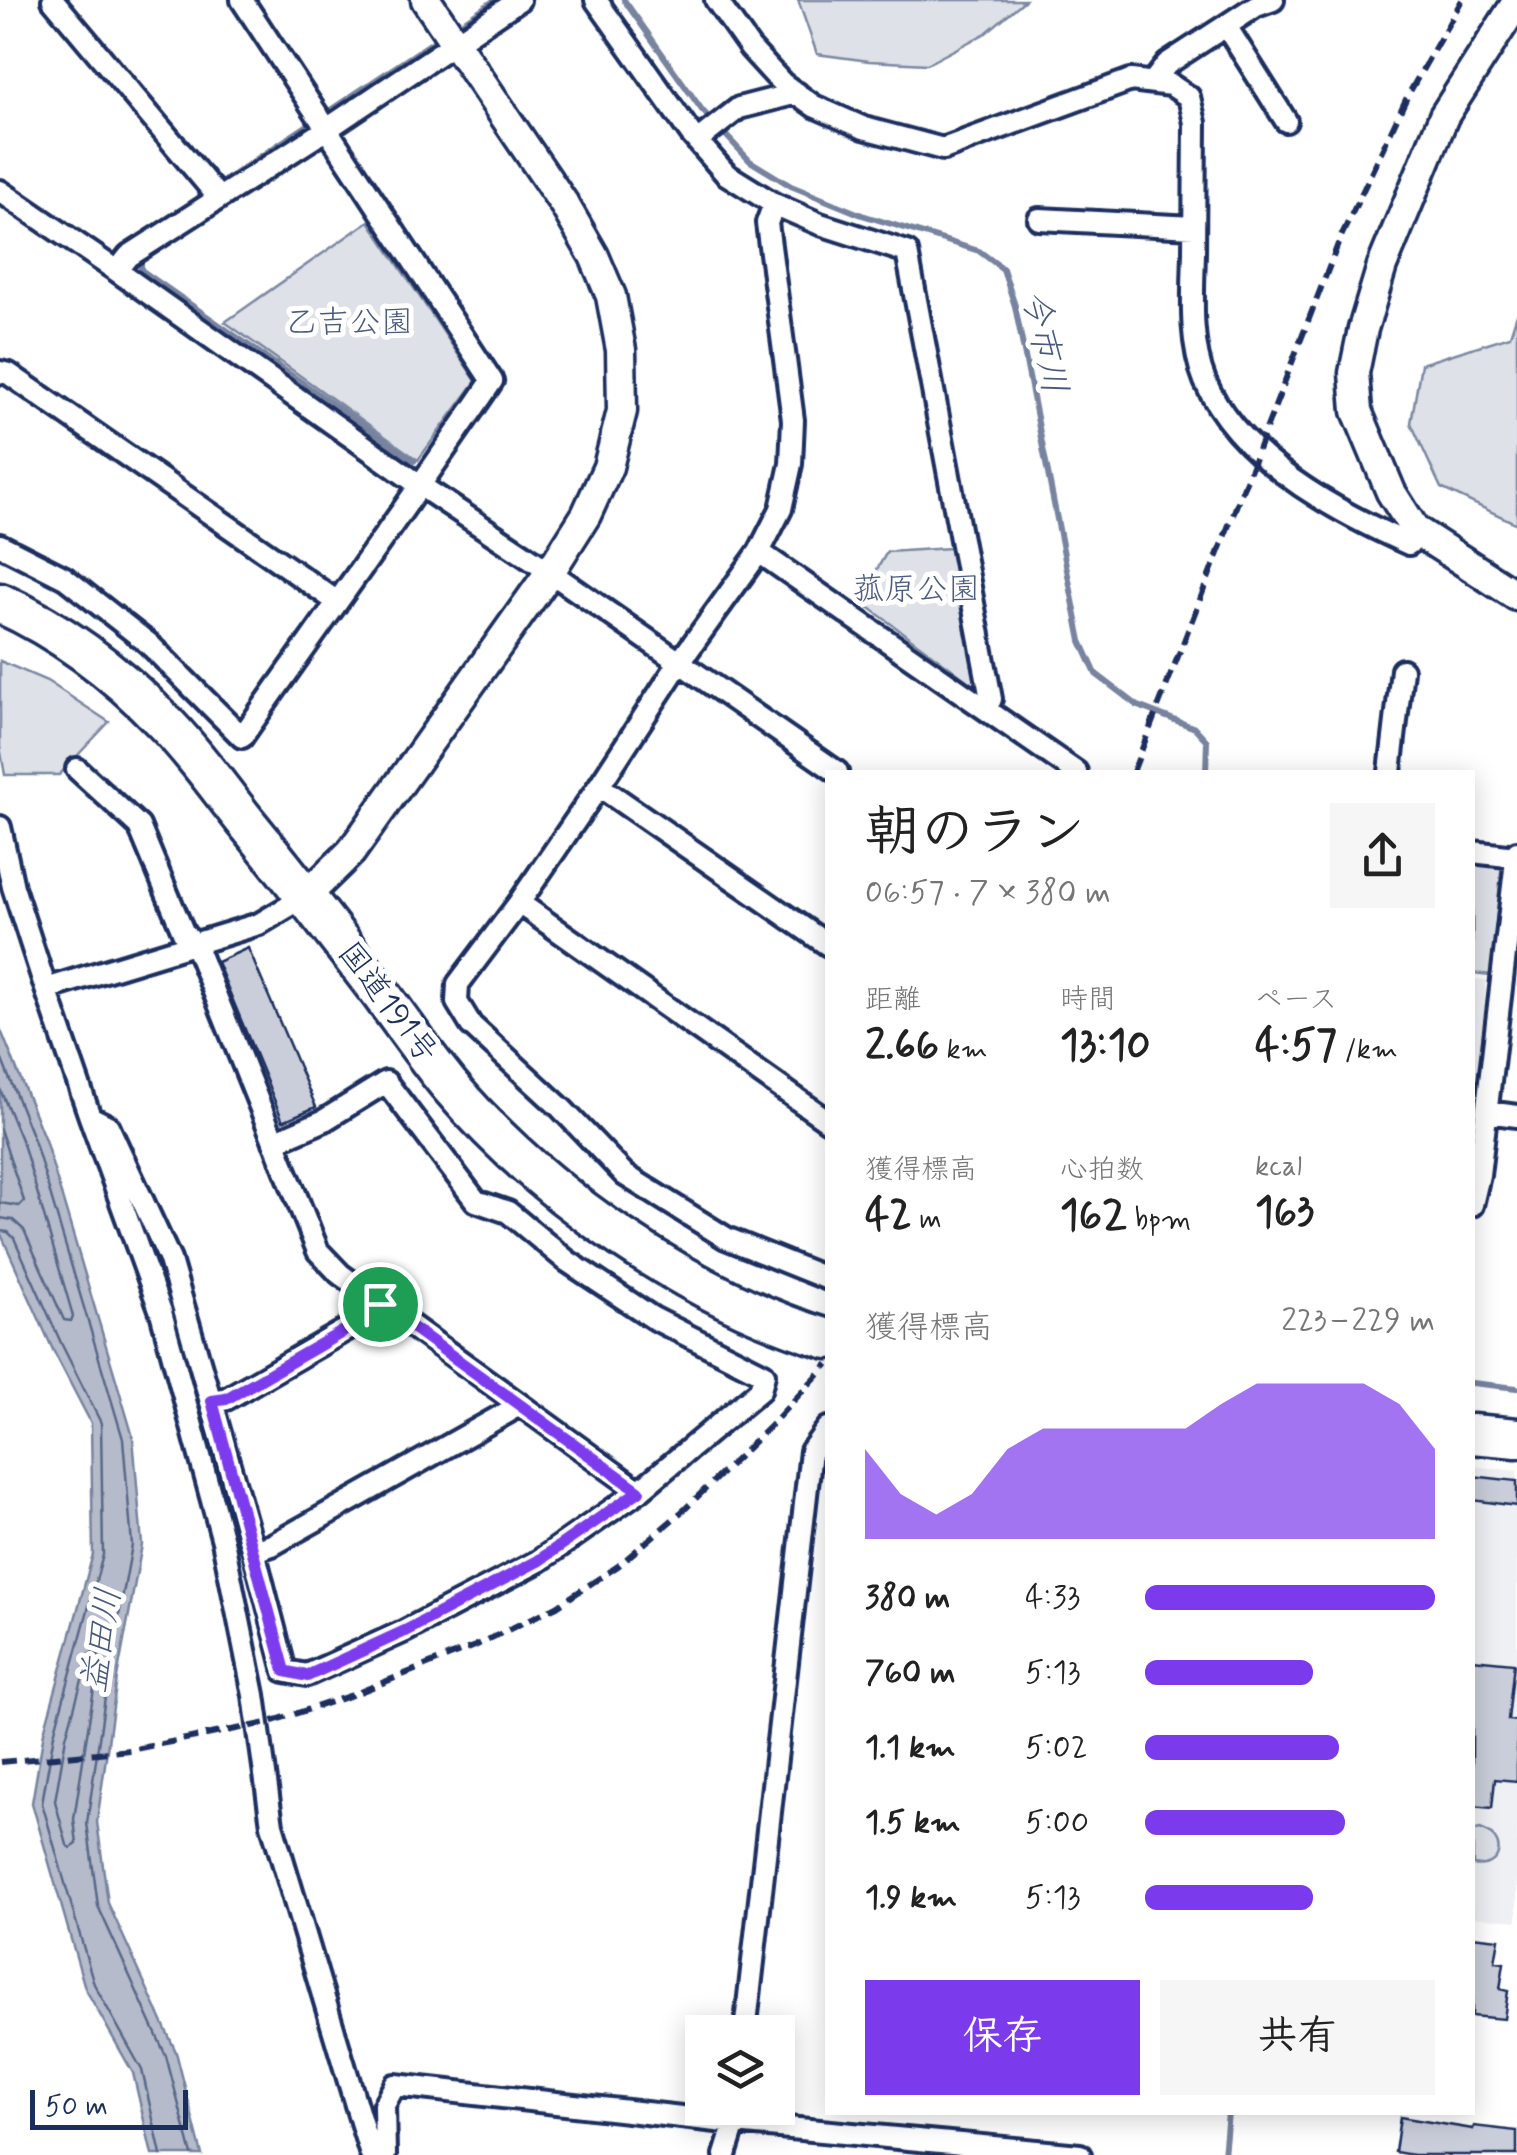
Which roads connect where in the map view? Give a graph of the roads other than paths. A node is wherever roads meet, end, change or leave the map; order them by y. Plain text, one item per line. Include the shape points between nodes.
1 (53, 0) edge
2 (242, 0) edge
3 (426, 0) edge
4 (519, 0) edge
5 (596, 0) edge
6 (716, 0) edge
7 (1272, 0) edge
8 (1517, 2) edge
9 (1226, 26) junction
10 (455, 42) junction
11 (1153, 82) junction
12 (797, 93) junction
13 (1286, 122) dead end
14 (327, 129) junction
15 (700, 138) junction
16 (0, 191) edge
17 (219, 198) junction
18 (774, 204) junction
19 (1039, 219) dead end
20 (1194, 227) junction
21 (117, 270) junction
22 (0, 372) edge
23 (421, 486) junction
24 (1415, 530) junction
25 (0, 545) edge
26 (759, 552) junction
27 (550, 572) junction
28 (1517, 596) edge
29 (336, 601) junction
30 (0, 603) edge
31 (679, 663) junction
32 (1402, 670) dead end
33 (986, 709) junction
34 (77, 769) dead end
35 (834, 770) edge
36 (1073, 770) edge
37 (1390, 770) edge
38 (600, 786) junction
39 (0, 827) edge
40 (1475, 852) edge
41 (1517, 854) edge
42 (306, 896) junction
43 (519, 903) junction
44 (825, 943) edge
45 (195, 944) junction
46 (46, 989) junction
47 (1508, 1010) edge
48 (1487, 1112) junction
49 (1517, 1116) edge
50 (90, 1117) junction
51 (825, 1118) edge
52 (274, 1142) junction
53 (1475, 1194) edge
54 (825, 1279) edge
55 (380, 1304) junction
56 (825, 1338) edge
57 (212, 1401) junction
58 (517, 1403) junction
59 (825, 1432) edge
60 (1475, 1434) edge
61 (1517, 1438) edge
62 (639, 1491) junction
63 (254, 1551) junction
64 (747, 2015) edge
65 (685, 2111) edge
66 (795, 2122) edge
67 (733, 2125) edge
68 (370, 2155) edge
69 (385, 2155) edge
70 (725, 2155) edge
71 (1080, 2155) edge

1 - 17 street
2 - 14 street
3 - 10 street
4 - 10 street
5 - 15 street
6 - 12 street via 750,48
7 - 9 street
8 - 24 street via 1444,116 1382,266 1354,373 1357,411
9 - 11 street via 1167,64
9 - 13 street
10 - 14 street
10 - 27 street via 594,256 622,350 622,411 608,467
11 - 12 street via 1113,85 943,149 864,128
11 - 20 street via 1188,97 1195,123
12 - 15 street via 734,112
14 - 17 street
14 - 23 street via 492,381
15 - 18 street via 726,174
16 - 21 street
17 - 21 street
18 - 26 street via 767,222 793,420 782,509
18 - 33 street via 907,252 991,698
19 - 20 street
20 - 24 street via 1197,352 1205,381 1229,420 1300,484 1359,522 1409,544
21 - 23 street
22 - 29 street
23 - 27 street
23 - 29 street
24 - 28 street
25 - 29 street via 65,578 134,632 242,737
26 - 31 street
26 - 33 street
27 - 31 street
27 - 42 street via 351,852
30 - 42 highway, 国道191号 via 114,674 167,724
31 - 35 street
31 - 38 street
32 - 37 street
33 - 36 street
34 - 45 street via 139,826 184,934
38 - 43 street
38 - 44 street
39 - 46 street via 12,888
40 - 41 street
41 - 47 street
42 - 45 street via 259,924
42 - 56 highway, 国道191号 via 449,1085 524,1164 640,1250 725,1298
43 - 51 street
43 - 54 street via 458,984 456,1002 471,1025 625,1175 726,1238
45 - 46 street
45 - 52 street
46 - 50 street
47 - 48 street
48 - 49 street
48 - 53 street
50 - 57 street via 108,1126 170,1260
50 - 68 street via 160,1312 223,1540 272,1825
52 - 55 street via 318,1252
52 - 62 street via 386,1082 476,1202 508,1212 653,1318 764,1374 760,1390
55 - 57 street via 370,1316
55 - 58 street
57 - 63 street
58 - 62 street
58 - 63 street
59 - 64 street via 811,1451
60 - 61 highway
62 - 63 street via 538,1561 307,1676 285,1671
65 - 69 street via 395,2085 384,2105
66 - 71 street
67 - 70 street

